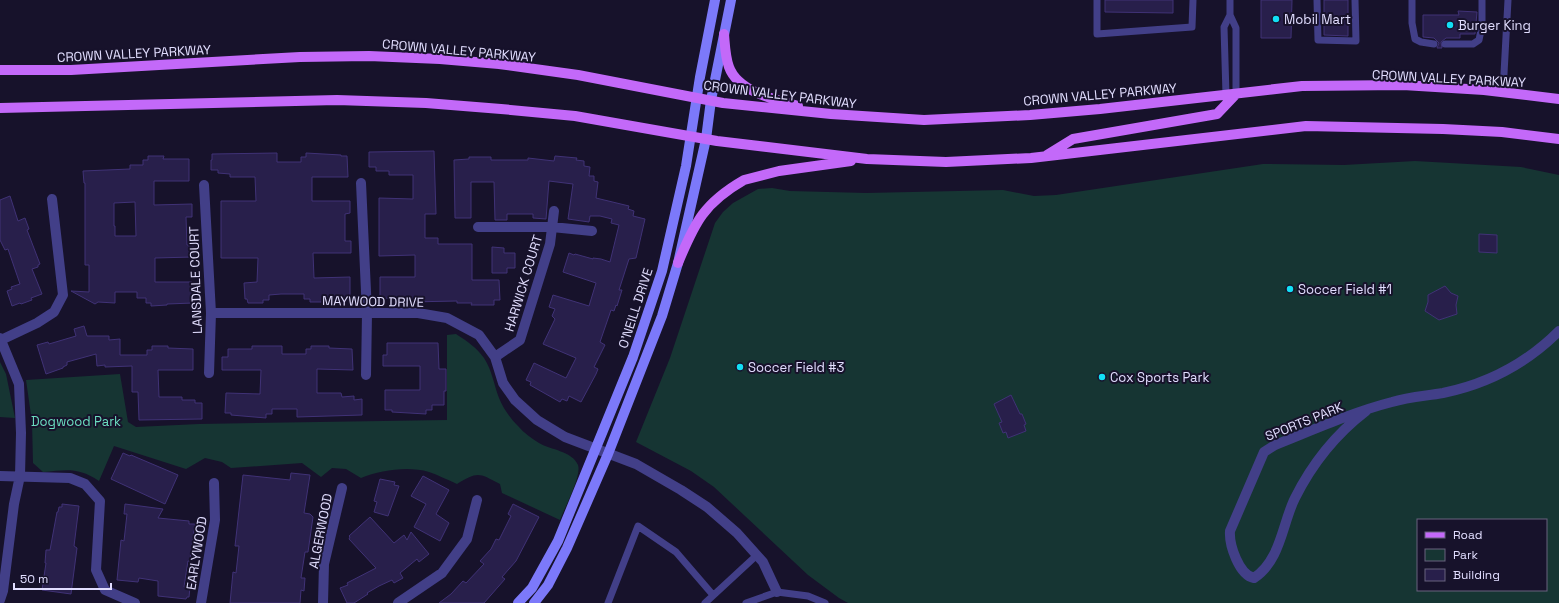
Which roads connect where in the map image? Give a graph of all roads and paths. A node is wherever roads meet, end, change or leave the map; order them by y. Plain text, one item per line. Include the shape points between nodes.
1 (715, 0) edge
2 (731, 0) edge
3 (1097, 0) edge
4 (1193, 0) edge
5 (1230, 0) edge
6 (1317, 0) edge
7 (1355, 0) edge
8 (1412, 0) edge
9 (1508, 0) edge
10 (1482, 3) edge
11 (1230, 15) junction
12 (724, 34) junction
13 (1434, 44) dead end
14 (1445, 44) dead end
15 (0, 70) edge
16 (1503, 92) junction
17 (1231, 94) junction
18 (697, 97) junction
19 (1559, 99) edge
20 (711, 100) junction
21 (0, 108) edge
22 (830, 114) junction
23 (691, 137) junction
24 (1559, 139) edge
25 (706, 140) junction
26 (1045, 156) junction
27 (867, 159) junction
28 (361, 183) dead end
29 (204, 185) dead end
30 (52, 199) dead end
31 (554, 211) dead end
32 (478, 226) dead end
33 (552, 227) junction
34 (592, 231) dead end
35 (678, 262) junction
36 (211, 313) junction
37 (367, 313) junction
38 (1559, 331) edge
39 (0, 339) edge
40 (495, 358) junction
41 (209, 373) dead end
42 (366, 375) dead end
43 (1366, 411) junction
44 (597, 449) junction
45 (608, 454) junction
46 (0, 476) edge
47 (20, 476) junction
48 (214, 483) dead end
49 (342, 488) dead end
50 (477, 500) dead end
51 (757, 555) junction
52 (777, 592) junction
53 (713, 595) junction
54 (0, 600) edge
55 (135, 603) edge
56 (201, 603) edge
57 (323, 603) edge
58 (398, 603) edge
59 (518, 603) edge
60 (534, 603) edge
61 (608, 603) edge
62 (705, 603) edge
63 (746, 603) edge
64 (825, 603) edge

1 - 18 main road, O'NEILL DRIVE
2 - 12 main road, O'NEILL DRIVE
3 - 4 lane via 1097,34 1192,27
5 - 11 lane
6 - 7 lane via 1318,40 1356,41
8 - 13 lane via 1415,39
9 - 16 lane
10 - 14 lane via 1479,40 1473,44
11 - 17 lane via 1236,28
11 - 17 lane via 1224,27
12 - 20 main road, O'NEILL DRIVE
12 - 22 main road via 730,69 738,80 763,96
15 - 18 main road, CROWN VALLEY PARKWAY via 71,70 300,57 440,59 578,75
16 - 17 main road, CROWN VALLEY PARKWAY via 1403,85 1302,86
16 - 19 main road, CROWN VALLEY PARKWAY
17 - 22 main road, CROWN VALLEY PARKWAY via 1030,115 924,120
17 - 26 main road via 1217,114 1074,139
18 - 20 main road, CROWN VALLEY PARKWAY
18 - 23 main road, O'NEILL DRIVE
20 - 22 main road, CROWN VALLEY PARKWAY
20 - 25 main road, O'NEILL DRIVE
21 - 23 main road via 337,100 426,103 575,116
23 - 25 main road
23 - 44 main road, O'NEILL DRIVE via 662,271 633,357
24 - 26 main road via 1502,132 1306,126
25 - 27 main road
25 - 35 main road, O'NEILL DRIVE
26 - 27 main road via 946,162
27 - 35 main road via 779,171 744,180 723,193 705,210 689,235
28 - 37 street
29 - 36 street, LANSDALE COURT
30 - 39 street via 62,295 54,312 37,323
31 - 33 street, HARWICK COURT
32 - 33 street, HARWICK COURT
33 - 34 street, HARWICK COURT
33 - 40 street, HARWICK COURT via 550,244 520,340
35 - 45 main road, O'NEILL DRIVE via 662,316
36 - 37 street, MAYWOOD DRIVE
36 - 41 street, LANSDALE COURT
37 - 40 street, MAYWOOD DRIVE via 418,313 447,318 479,335
37 - 42 street
38 - 43 street, SPORTS PARK via 1524,360 1486,380 1458,390 1402,399
39 - 47 street via 19,384 22,433
40 - 44 street, MAYWOOD DRIVE via 503,383 515,400 537,420 565,437
43 - 43 street, SPORTS PARK via 1275,445 1264,452 1230,531 1230,543 1241,571 1254,578 1269,563 1295,499 1313,468 1333,440
44 - 45 street, MAYWOOD DRIVE
44 - 59 main road, O'NEILL DRIVE via 558,541 532,588
45 - 51 street, MAYWOOD DRIVE via 636,464 681,490 707,508
45 - 60 main road, O'NEILL DRIVE via 567,548 548,585
46 - 47 street
47 - 54 street
47 - 55 street via 70,478 86,484 100,501 96,570 104,590
48 - 56 street, EARLYWOOD via 216,520
49 - 57 street, ALGERWOOD via 324,564
50 - 58 street via 467,539 442,573
51 - 52 street, MAYWOOD DRIVE
51 - 53 lane
52 - 63 lane
52 - 64 lane via 808,596
53 - 61 lane via 676,552 638,526
53 - 62 lane

